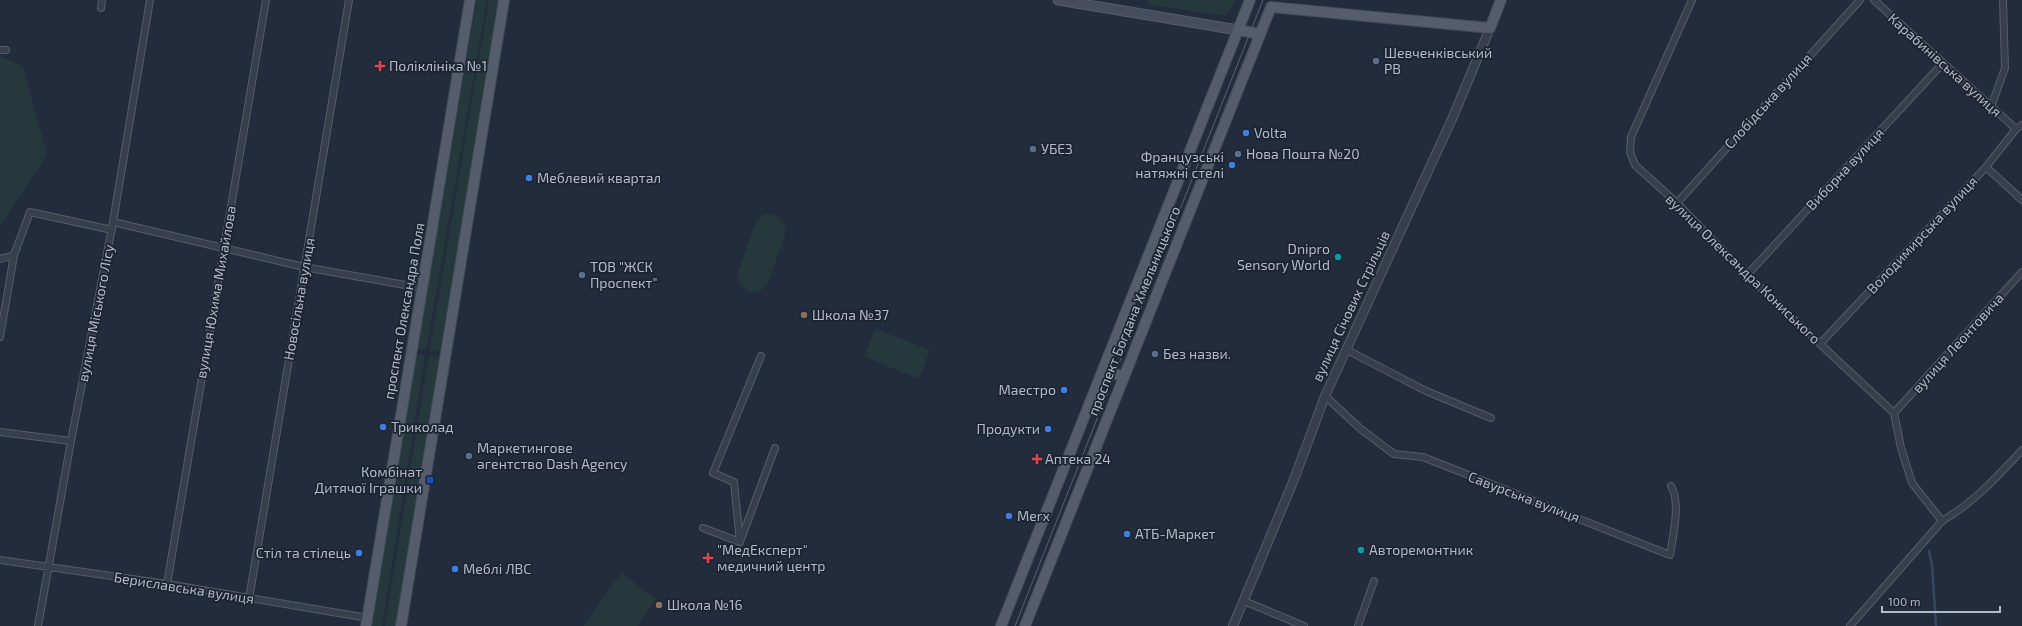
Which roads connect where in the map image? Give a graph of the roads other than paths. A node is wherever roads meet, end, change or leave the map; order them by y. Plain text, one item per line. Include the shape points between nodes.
1 (102, 0) edge
2 (150, 0) edge
3 (266, 0) edge
4 (349, 0) edge
5 (470, 0) edge
6 (504, 0) edge
7 (1058, 0) edge
8 (1250, 0) edge
9 (1501, 0) edge
10 (1692, 0) edge
11 (1860, 0) edge
12 (1874, 0) edge
13 (2003, 0) edge
14 (1272, 4) edge
15 (101, 8) dead end
16 (1490, 28) junction
17 (1238, 30) junction
18 (1260, 34) junction
19 (1943, 63) junction
20 (1990, 106) junction
21 (2022, 125) edge
22 (2016, 129) junction
23 (1986, 167) junction
24 (2022, 200) edge
25 (1677, 202) junction
26 (113, 222) junction
27 (112, 230) junction
28 (224, 250) junction
29 (14, 255) junction
30 (0, 259) edge
31 (304, 268) junction
32 (2022, 272) edge
33 (1747, 274) junction
34 (422, 288) junction
35 (0, 337) edge
36 (1820, 344) junction
37 (1346, 350) junction
38 (761, 356) dead end
39 (1103, 369) junction
40 (1124, 377) junction
41 (1325, 396) junction
42 (1894, 413) junction
43 (1491, 418) dead end
44 (0, 432) edge
45 (71, 441) junction
46 (776, 448) dead end
47 (2022, 450) edge
48 (1671, 486) dead end
49 (1942, 521) junction
50 (704, 528) dead end
51 (740, 542) junction
52 (0, 560) edge
53 (49, 567) junction
54 (1374, 581) dead end
55 (167, 584) junction
56 (249, 599) junction
57 (1244, 601) junction
58 (367, 622) edge
59 (38, 626) edge
60 (401, 626) edge
61 (1001, 626) edge
62 (1025, 626) edge
63 (1233, 626) edge
64 (1304, 626) edge
65 (1358, 626) edge
66 (1850, 626) edge

1 - 15 street
2 - 26 street, вулиця Міського Лісу
3 - 28 street, вулиця Юхима Михайлова
4 - 31 street, Новосільна вулиця
5 - 34 main road, проспект Олександра Поля
6 - 60 main road
7 - 17 main road
8 - 17 main road, проспект Богдана Хмельницького
9 - 16 main road, вулиця Січових Стрільців
10 - 25 street, вулиця Олександра Кониського via 1631,136 1630,152 1635,165
11 - 25 street, Слобідська вулиця
12 - 19 street, Карабинівська вулиця
13 - 20 street via 2005,68
14 - 16 main road
14 - 18 main road, проспект Богдана Хмельницького
16 - 37 street, вулиця Січових Стрільців via 1452,119
17 - 18 main road
17 - 39 main road, проспект Богдана Хмельницького
18 - 40 main road, проспект Богдана Хмельницького
19 - 20 street, Карабинівська вулиця
19 - 33 street, Виборна вулиця
20 - 22 street, Карабинівська вулиця
21 - 22 street, Володимирська вулиця
22 - 23 street, Володимирська вулиця
23 - 24 street
23 - 36 street, Володимирська вулиця
25 - 33 street, вулиця Олександра Кониського
26 - 27 street, вулиця Міського Лісу
26 - 28 street
27 - 29 street via 30,212
27 - 45 street, вулиця Міського Лісу
28 - 31 street
28 - 55 street, вулиця Юхима Михайлова
29 - 30 street
29 - 35 street
31 - 34 street
31 - 56 street, Новосільна вулиця
32 - 42 street, вулиця Леонтовича
33 - 36 street, вулиця Олександра Кониського
34 - 58 main road, проспект Олександра Поля
36 - 42 street, вулиця Олександра Кониського
37 - 41 street, вулиця Січових Стрільців
37 - 43 street via 1426,391
38 - 51 street via 713,473 734,482
39 - 40 main road
39 - 61 main road, проспект Богдана Хмельницького
40 - 62 main road, проспект Богдана Хмельницького
41 - 48 street, Савурська вулиця via 1362,430 1394,454 1423,457 1670,555 1675,520
41 - 57 street, вулиця Січових Стрільців via 1299,468
42 - 49 street via 1912,483
44 - 45 street
45 - 53 street, вулиця Міського Лісу
46 - 51 street
47 - 49 street via 1990,484 1958,512
49 - 66 street
50 - 51 street
52 - 53 street, Бериславська вулиця
53 - 55 street, Бериславська вулиця
53 - 59 street, вулиця Міського Лісу
54 - 65 street
55 - 56 street, Бериславська вулиця
56 - 58 street, Бериславська вулиця
57 - 63 street, вулиця Січових Стрільців
57 - 64 street

